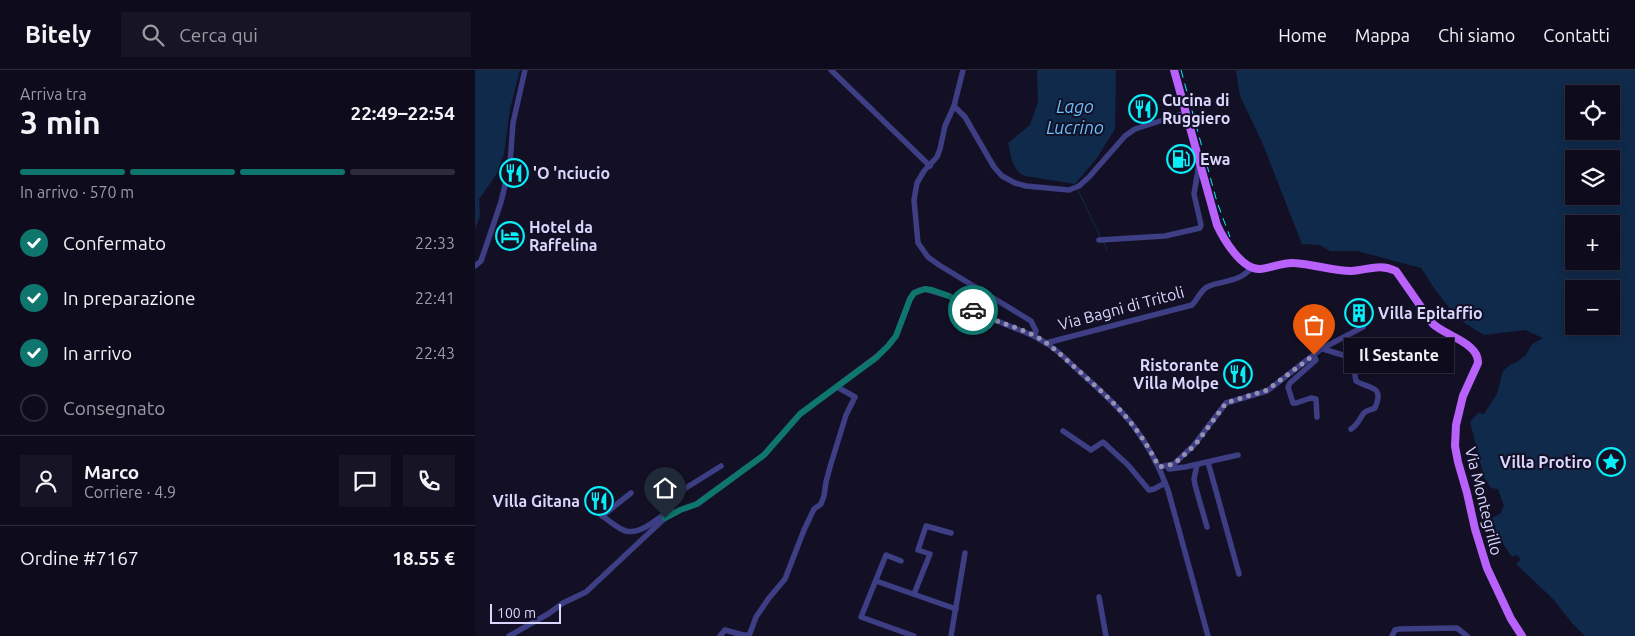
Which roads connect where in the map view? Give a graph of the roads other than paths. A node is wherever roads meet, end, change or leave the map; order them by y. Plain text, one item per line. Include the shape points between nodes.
1 (525, 70) edge
2 (831, 70) edge
3 (963, 70) edge
4 (1174, 70) edge
5 (955, 106) junction
6 (1185, 113) junction
7 (1199, 160) junction
8 (930, 166) junction
9 (1196, 181) junction
10 (1205, 182) junction
11 (1101, 240) dead end
12 (475, 266) edge
13 (1251, 268) junction
14 (1363, 327) dead end
15 (1034, 336) junction
16 (1046, 343) junction
17 (1323, 349) junction
18 (1314, 355) junction
19 (837, 387) junction
20 (1317, 417) dead end
21 (1351, 430) dead end
22 (1063, 431) dead end
23 (1238, 455) dead end
24 (1208, 462) junction
25 (1197, 465) junction
26 (721, 466) dead end
27 (1167, 466) junction
28 (1159, 467) junction
29 (1165, 483) junction
30 (631, 493) dead end
31 (670, 510) junction
32 (680, 510) junction
33 (1207, 527) dead end
34 (951, 533) dead end
35 (965, 553) dead end
36 (901, 561) dead end
37 (1239, 574) dead end
38 (876, 581) junction
39 (914, 594) junction
40 (1099, 597) dead end
41 (955, 609) junction
42 (1515, 632) edge
43 (509, 636) edge
44 (720, 636) edge
45 (749, 636) edge
46 (914, 636) edge
47 (951, 636) edge
48 (1106, 636) edge
49 (1201, 636) edge
50 (1208, 636) edge
51 (1392, 636) edge
52 (1467, 636) edge
53 (1522, 636) edge

1 - 12 street via 501,202 481,261
2 - 8 street
3 - 5 street
4 - 6 main road
5 - 6 street via 1002,176 1026,186 1077,188 1135,129
5 - 8 street via 945,126 937,157
6 - 7 main road
7 - 9 street
7 - 10 main road
8 - 15 street via 917,183 914,200 916,233 923,250 952,274 1031,321 1036,331
9 - 10 street
9 - 11 street via 1194,194 1200,228 1165,236
10 - 13 main road via 1221,235
13 - 16 street, Via Bagni di Tritoli via 1232,280 1205,288 1192,305
13 - 42 main road, Via Montegrillo via 1293,263 1351,271 1376,266 1390,268 1396,271 1433,324 1476,352 1478,362 1463,396 1455,446 1487,568
14 - 17 street
15 - 16 street
15 - 19 street via 978,313 949,296 920,290 910,299 896,336 888,346
16 - 28 street via 1132,422
17 - 18 street
17 - 21 street via 1346,356 1353,364 1356,381 1371,386 1379,396 1375,408 1367,411
18 - 20 street via 1315,360 1288,386 1293,403 1315,399
18 - 27 street via 1267,390 1226,403 1195,445 1174,464
19 - 32 street via 800,414 764,455 697,504
19 - 45 street via 855,397 825,482 824,496 804,530 785,579 756,617
22 - 29 street via 1091,450 1103,442 1149,490
23 - 24 street
24 - 25 street
24 - 37 street
25 - 27 street via 1169,469
25 - 33 street via 1195,485
26 - 31 street via 673,496
27 - 28 street
28 - 29 street
29 - 50 street
30 - 31 street via 602,516 625,531 640,530
31 - 32 street
32 - 43 street via 665,518 586,592
34 - 39 street via 926,526 918,550 930,554
35 - 41 street
36 - 38 street via 886,555
38 - 39 street
38 - 46 street via 861,617
39 - 41 street
40 - 48 street
41 - 47 street
42 - 53 main road, Via Montegrillo
44 - 45 street via 725,630
49 - 50 street
51 - 52 street via 1395,630 1401,629 1451,628

